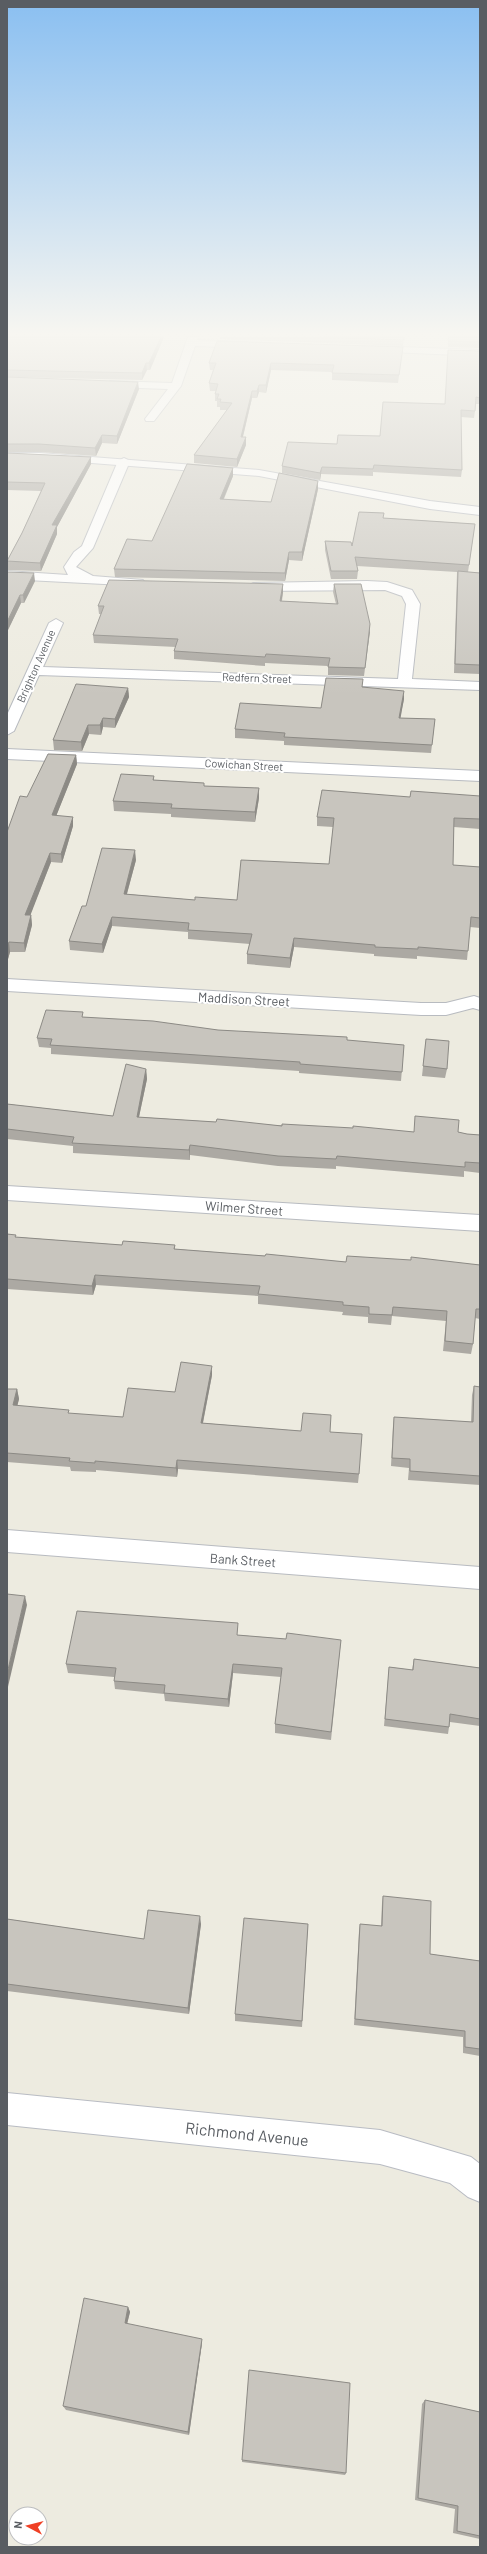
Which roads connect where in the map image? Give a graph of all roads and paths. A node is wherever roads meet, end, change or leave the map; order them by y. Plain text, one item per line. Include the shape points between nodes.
1 (43, 456) edge
2 (124, 461) junction
3 (480, 511) edge
4 (87, 548) junction
5 (7, 575) edge
6 (95, 582) junction
7 (149, 583) edge
8 (242, 586) edge
9 (56, 623) dead end
10 (34, 671) junction
11 (405, 682) junction
12 (480, 686) edge
13 (7, 698) edge
14 (22, 698) junction
15 (7, 731) edge
16 (7, 754) edge
17 (480, 776) edge
18 (7, 985) edge
19 (478, 1001) edge
20 (7, 1193) edge
21 (480, 1223) edge
22 (7, 1541) edge
23 (480, 1578) edge
24 (7, 2109) edge
25 (480, 2185) edge

1 - 2 street
2 - 3 street via 259,473 430,505
2 - 4 street
4 - 6 street via 93,556
4 - 6 street via 78,555 70,567 72,572
5 - 6 street via 64,577
6 - 7 street
8 - 11 street via 367,584 387,586 407,593 413,604
9 - 10 street, Brighton Avenue
10 - 11 street, Redfern Street
10 - 14 street, Brighton Avenue
11 - 12 street, Redfern Street
13 - 14 street
14 - 15 street, Brighton Avenue
16 - 17 street, Cowichan Street
18 - 19 street, Maddison Street via 421,1009 446,1009
20 - 21 street, Wilmer Street
22 - 23 street, Bank Street
24 - 25 street, Richmond Avenue via 380,2147 459,2169

